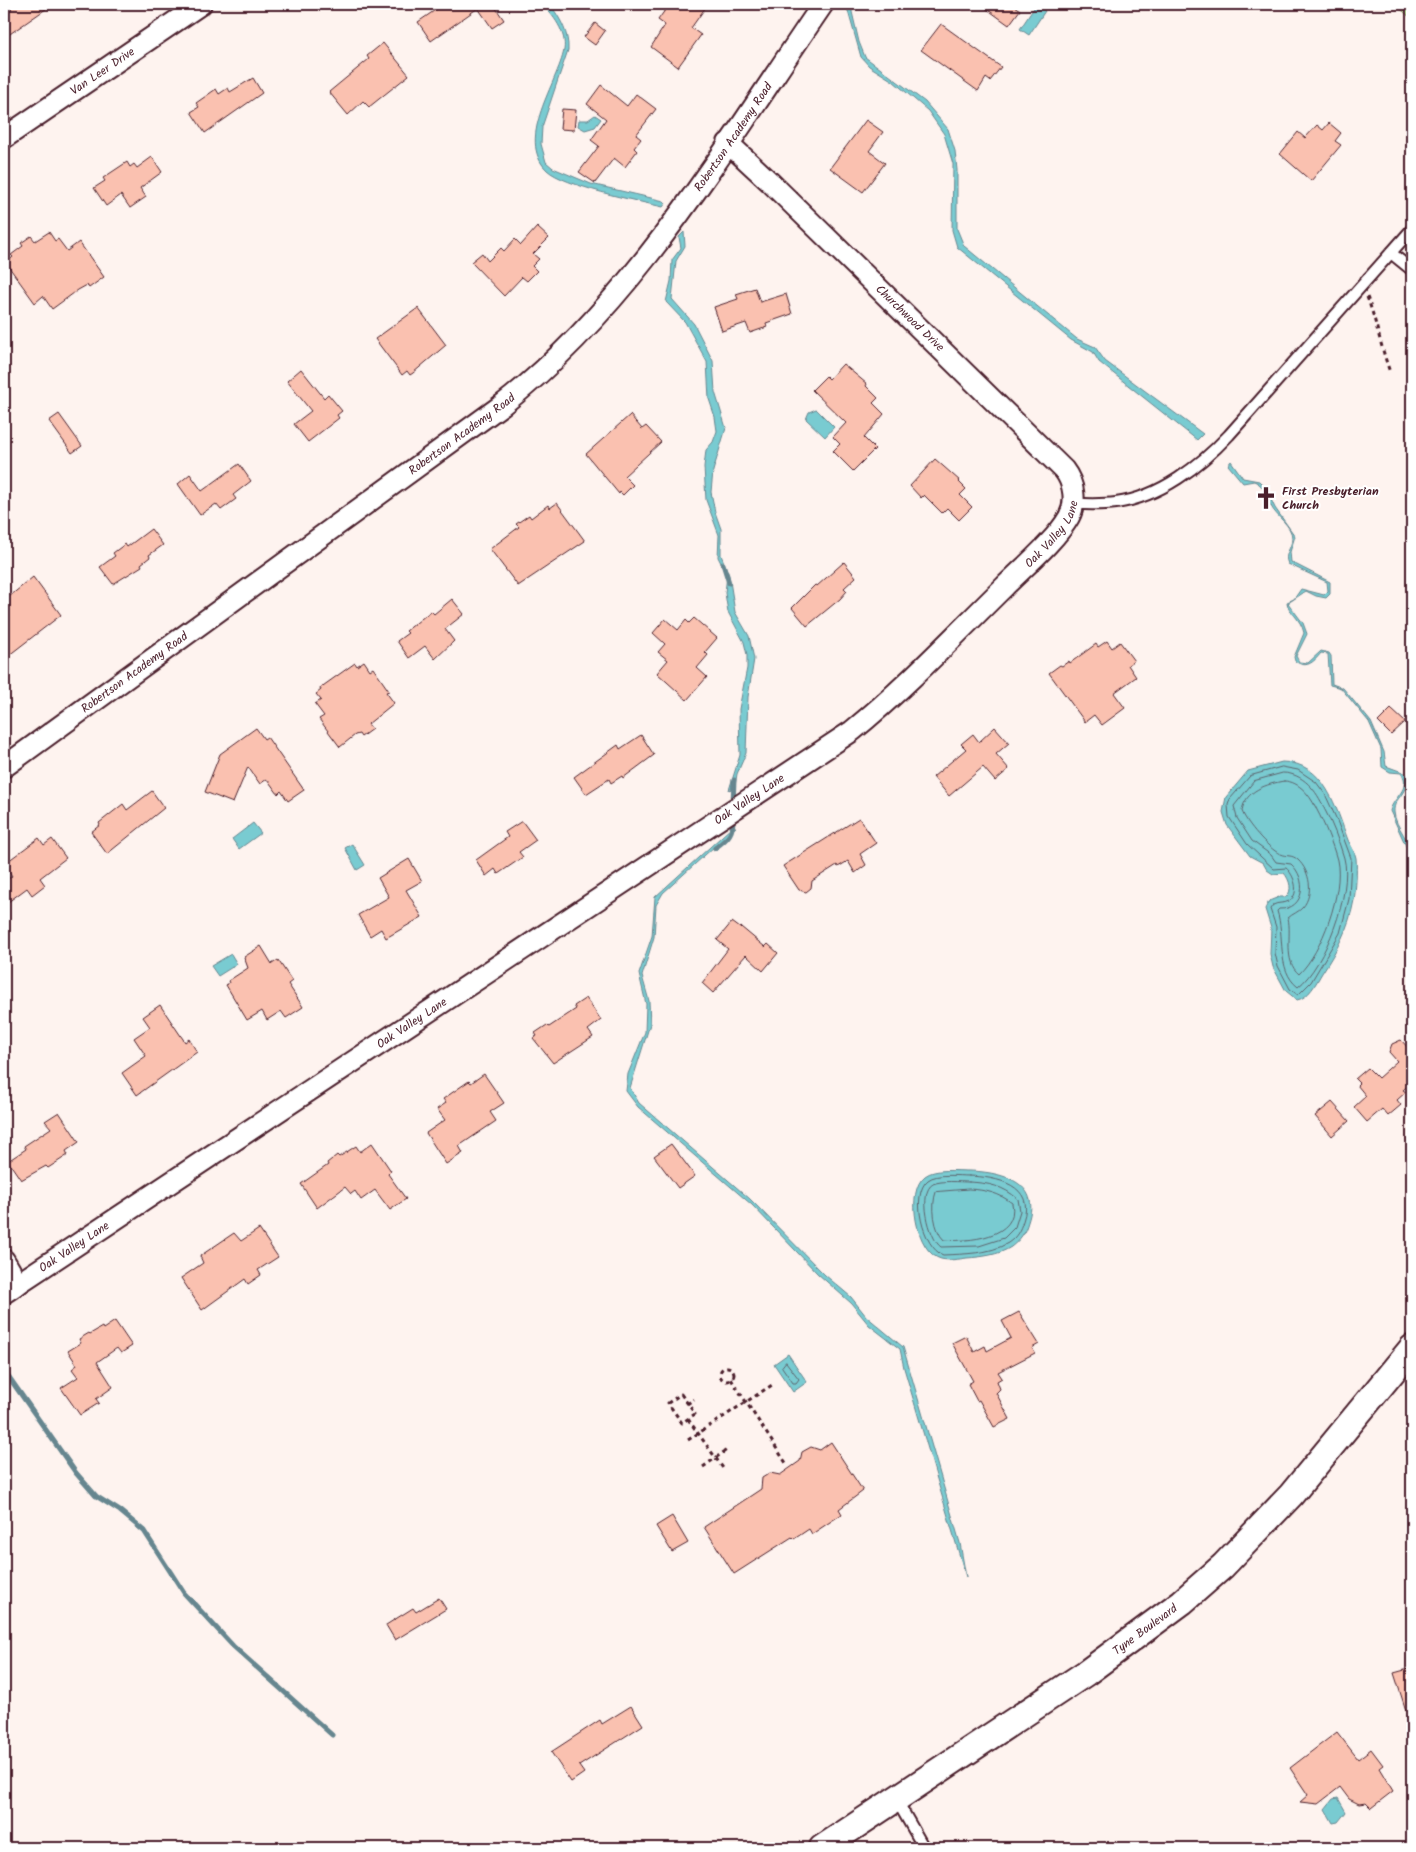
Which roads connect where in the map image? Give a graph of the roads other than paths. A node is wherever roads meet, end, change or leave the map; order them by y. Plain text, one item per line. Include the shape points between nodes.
1 (201, 4) edge
2 (823, 4) edge
3 (4, 138) edge
4 (728, 143) junction
5 (1412, 229) edge
6 (1391, 253) junction
7 (1412, 270) edge
8 (1074, 504) junction
9 (4, 767) edge
10 (4, 1260) edge
11 (11, 1288) edge
12 (1412, 1348) edge
13 (1404, 1370) edge
14 (896, 1798) junction
15 (822, 1848) edge
16 (924, 1848) edge

1 - 3 street, Van Leer Drive
2 - 4 street, Robertson Academy Road
4 - 8 street, Churchwood Drive via 1064,470 1070,480
4 - 9 street, Robertson Academy Road via 637,270 576,339 536,378
5 - 6 lane, Oak Valley Lane
6 - 7 lane
6 - 8 lane, Oak Valley Lane via 1229,435 1196,466 1136,498 1116,503
8 - 11 street, Oak Valley Lane via 1062,528 1028,563 852,731
10 - 11 street
12 - 13 street, Tyne Boulevard
13 - 14 street, Tyne Boulevard via 1291,1495 1194,1592 1094,1668
14 - 15 street, Tyne Boulevard
14 - 16 lane

